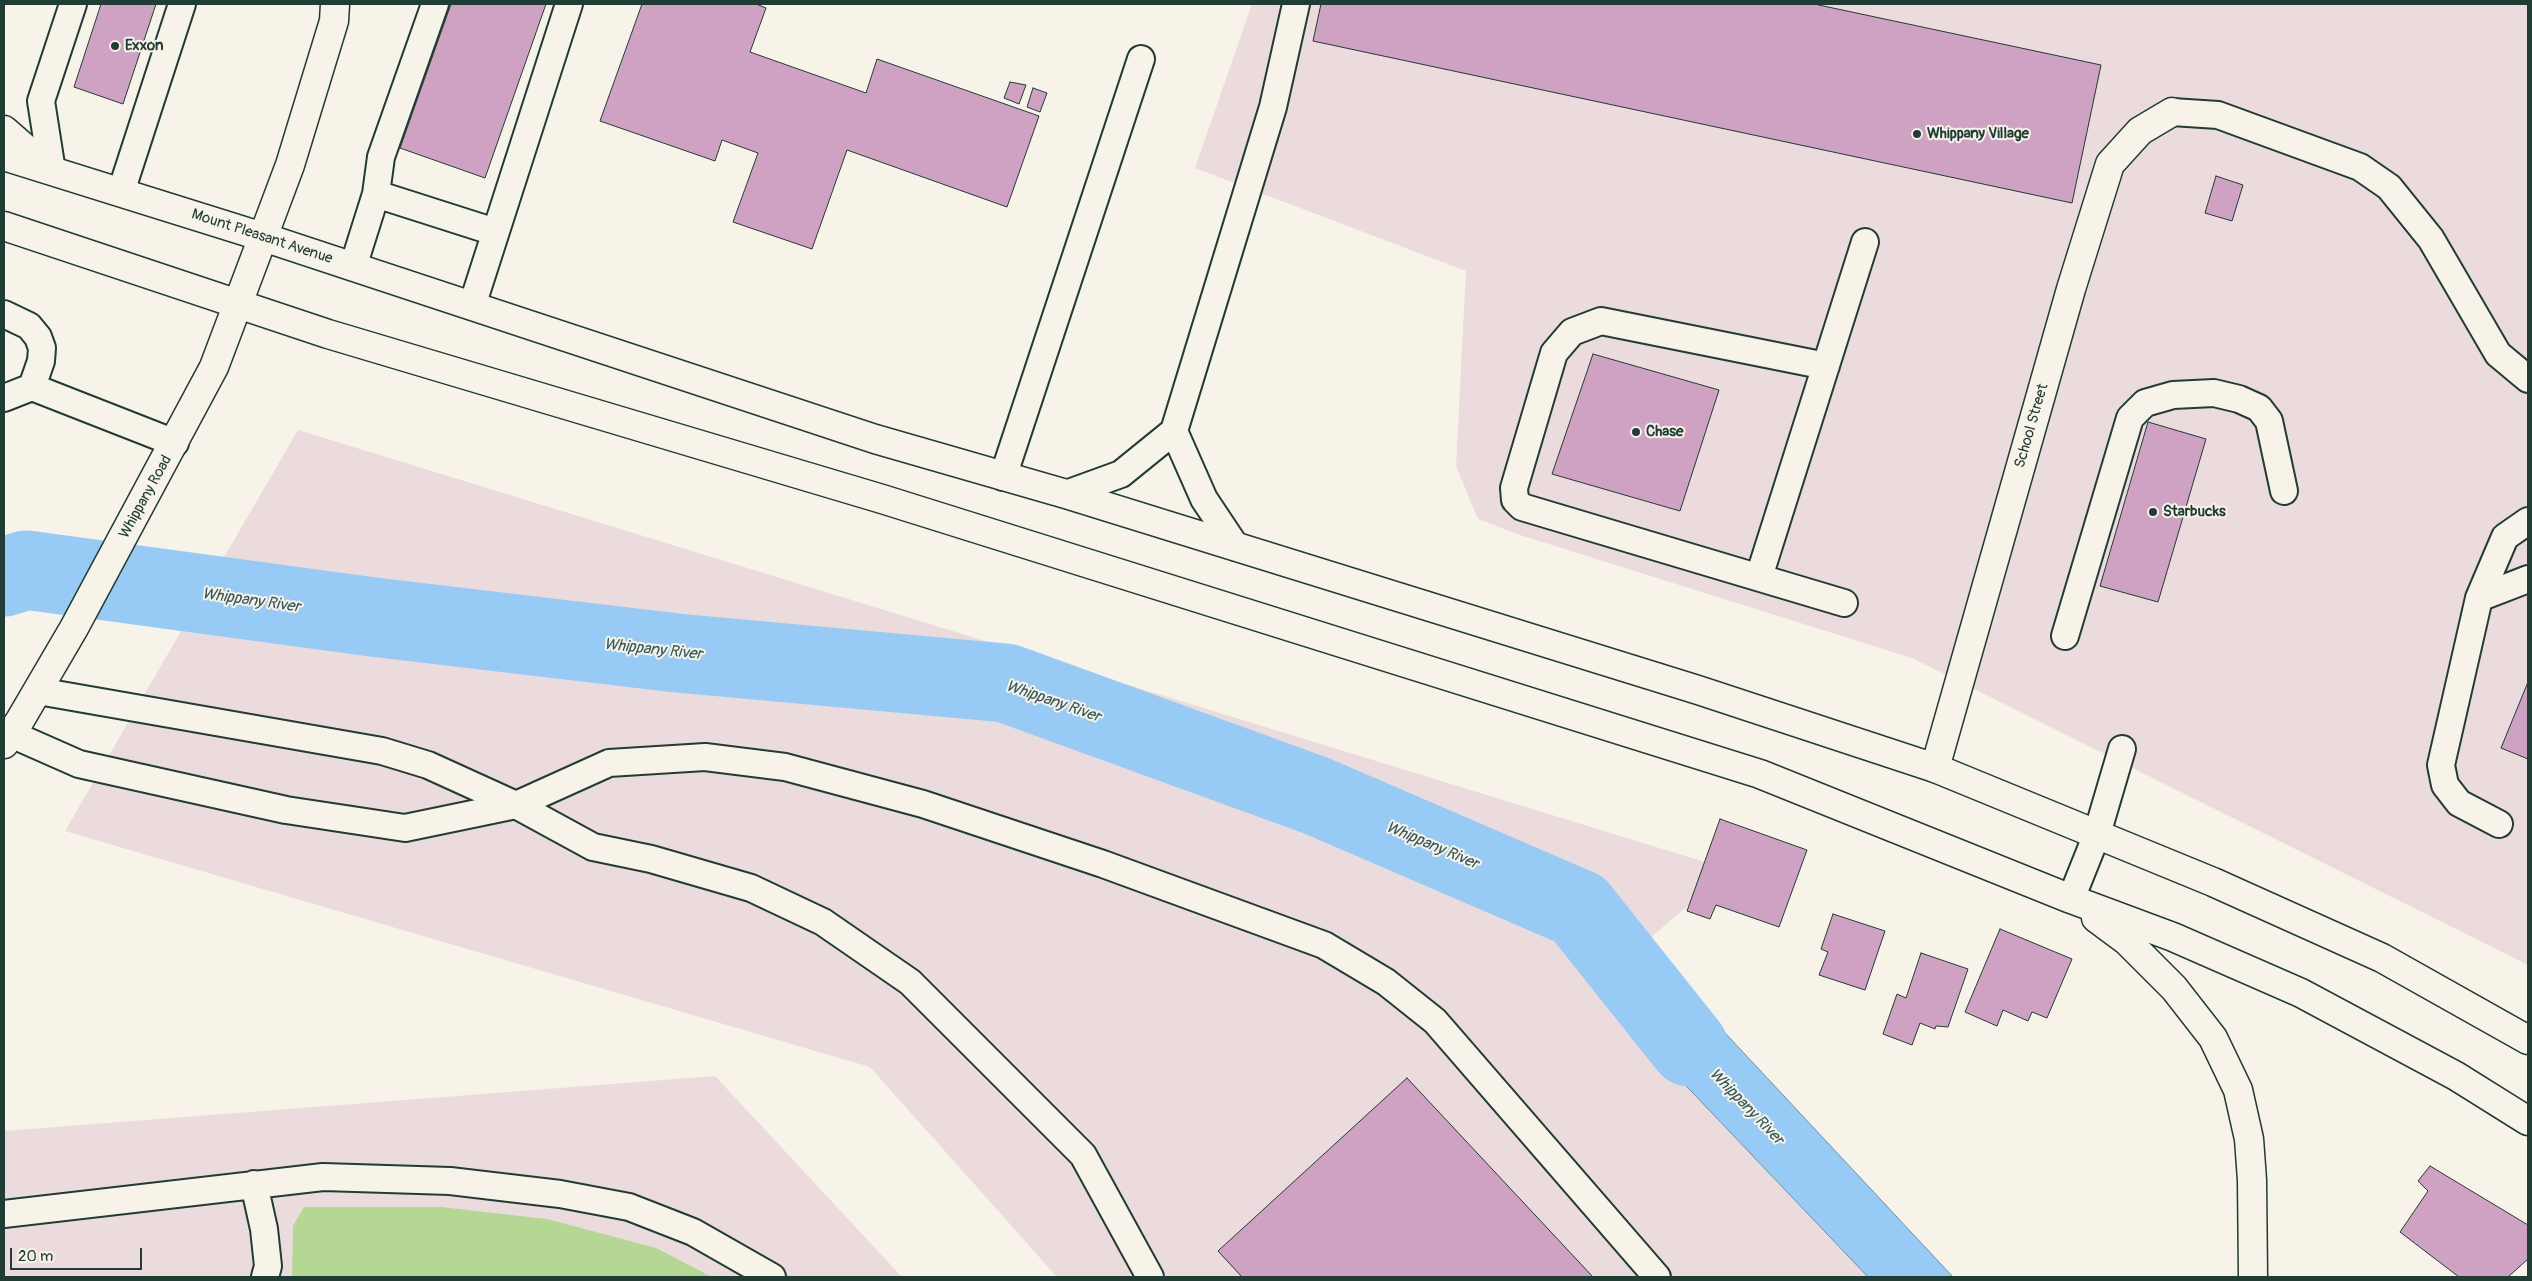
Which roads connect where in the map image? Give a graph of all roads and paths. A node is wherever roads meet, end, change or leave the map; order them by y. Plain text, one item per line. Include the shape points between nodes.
1 (73, 4) edge
2 (182, 4) edge
3 (336, 4) edge
4 (435, 4) edge
5 (569, 4) edge
6 (1296, 4) edge
7 (1141, 59) dead end
8 (2172, 112) joint
9 (4, 130) edge
10 (4, 156) edge
11 (52, 171) junction
12 (121, 192) junction
13 (376, 194) junction
14 (4, 226) edge
15 (495, 232) junction
16 (263, 237) junction
17 (1865, 242) dead end
18 (353, 267) junction
19 (238, 304) junction
20 (472, 306) junction
21 (4, 314) edge
22 (1826, 366) junction
23 (2528, 379) edge
24 (32, 386) junction
25 (4, 398) edge
26 (1174, 431) junction
27 (170, 451) junction
28 (1003, 477) junction
29 (2284, 491) dead end
30 (1066, 494) junction
31 (2528, 522) edge
32 (1236, 547) junction
33 (1759, 577) junction
34 (2528, 579) edge
35 (2479, 598) junction
36 (1844, 604) dead end
37 (2065, 636) dead end
38 (38, 691) junction
39 (7, 739) edge
40 (2122, 749) dead end
41 (1935, 768) junction
42 (516, 805) junction
43 (2499, 824) dead end
44 (2097, 834) junction
45 (2071, 899) junction
46 (2528, 1040) edge
47 (2528, 1121) edge
48 (254, 1184) junction
49 (4, 1214) edge
50 (265, 1277) edge
51 (772, 1277) edge
52 (1150, 1277) edge
53 (1657, 1277) edge
54 (2252, 1277) edge

1 - 11 lane via 41,101
2 - 12 lane
3 - 16 main road, Whippany Road via 334,22 290,165
4 - 13 lane via 381,157
5 - 15 lane
6 - 26 lane via 1273,107
7 - 28 lane
8 - 23 lane via 2218,115 2360,167 2389,187 2431,239 2498,354
8 - 41 main road, School Street via 2140,131 2110,164 2071,289
9 - 11 main road
10 - 11 main road, Mount Pleasant Avenue
11 - 12 main road, Mount Pleasant Avenue
12 - 16 main road, Mount Pleasant Avenue
13 - 15 lane
13 - 18 lane
14 - 19 main road
15 - 20 lane
16 - 18 main road, Mount Pleasant Avenue
16 - 19 main road, Whippany Road
17 - 22 lane
18 - 20 main road, Mount Pleasant Avenue
19 - 27 main road, Whippany Road via 214,368
19 - 45 main road via 328,334 882,499 1760,774
20 - 28 main road, Mount Pleasant Avenue
21 - 24 lane via 29,326 40,342 41,361
22 - 33 lane
22 - 33 lane via 1601,321 1572,332 1554,353 1514,488 1515,500 1522,508
24 - 25 lane
24 - 27 lane
26 - 30 lane via 1121,474
26 - 32 lane via 1204,499
27 - 38 main road, Whippany Road
28 - 30 main road, Mount Pleasant Avenue
29 - 37 lane via 2269,421 2259,408 2214,393 2173,395 2145,403 2130,418
30 - 32 main road, Mount Pleasant Avenue
31 - 35 lane via 2506,538
32 - 41 main road, Mount Pleasant Avenue via 1688,687
33 - 36 lane
34 - 35 lane
35 - 43 lane via 2441,766 2445,785 2459,803
38 - 39 main road, Whippany Road
38 - 42 lane via 382,751 428,766
39 - 42 lane via 79,764 286,810 405,828
40 - 44 lane
41 - 44 main road, Mount Pleasant Avenue
42 - 52 lane via 593,847 651,859 751,888 823,922 910,982 1083,1155
42 - 53 lane via 610,763 705,757 785,767 923,804 1103,864 1324,945 1386,982 1435,1021
44 - 45 lane
44 - 46 main road, Mount Pleasant Avenue via 2382,958
45 - 47 main road via 2173,937 2301,993 2456,1076
45 - 54 main road via 2127,941 2174,988 2213,1038 2238,1090 2249,1139
48 - 49 lane
48 - 50 lane via 264,1230 268,1266
48 - 51 lane via 323,1177 440,1181 570,1196 629,1207 693,1232

